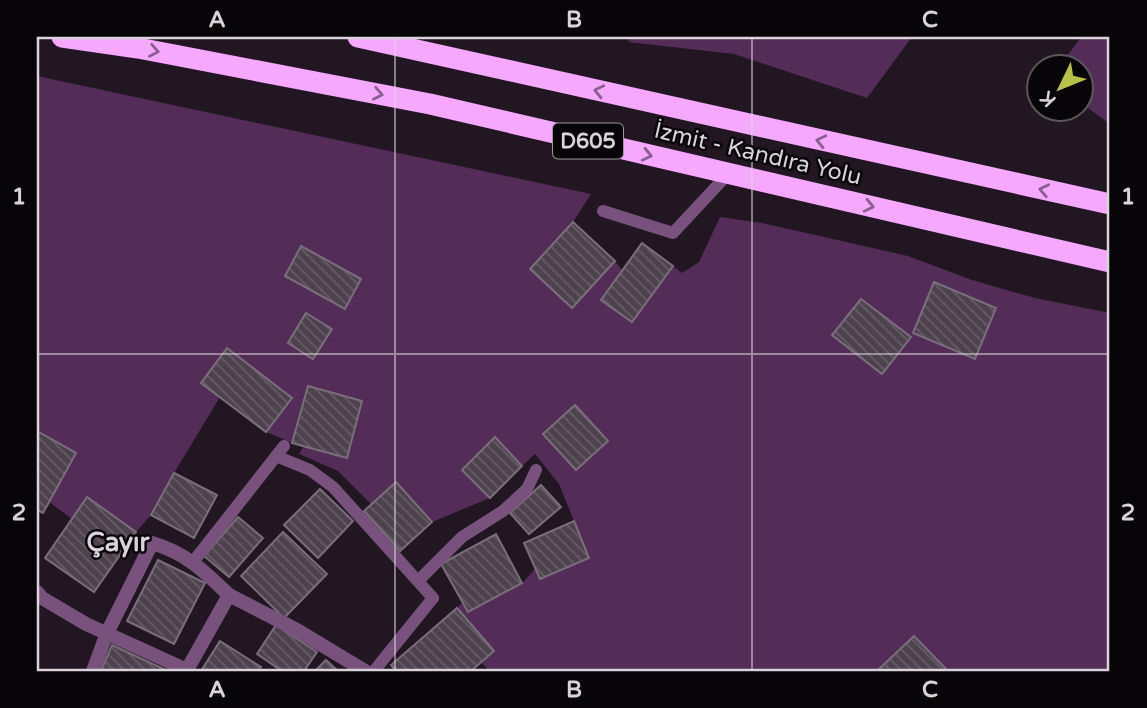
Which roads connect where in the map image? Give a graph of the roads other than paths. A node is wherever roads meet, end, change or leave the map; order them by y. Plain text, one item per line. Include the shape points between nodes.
1 (62, 37) edge
2 (358, 37) edge
3 (728, 174) junction
4 (1110, 204) edge
5 (603, 211) dead end
6 (1110, 262) edge
7 (536, 470) dead end
8 (193, 562) junction
9 (418, 581) junction
10 (37, 592) edge
11 (229, 595) junction
12 (107, 633) junction
13 (93, 671) edge
14 (187, 671) edge
15 (365, 671) edge
16 (374, 671) edge

1 -> 3 highway, İzmit - Kandıra Yolu / D605 via 430,104
4 -> 2 highway
3 - 5 lane via 673,233
3 -> 6 highway, İzmit - Kandıra Yolu / D605
7 - 9 lane via 527,489 462,537
8 - 9 lane via 280,451 333,487
8 - 11 street
8 - 12 street via 152,543
9 - 16 lane via 433,598
10 - 12 street
11 - 14 street
11 - 15 street
12 - 13 street
12 - 14 street

